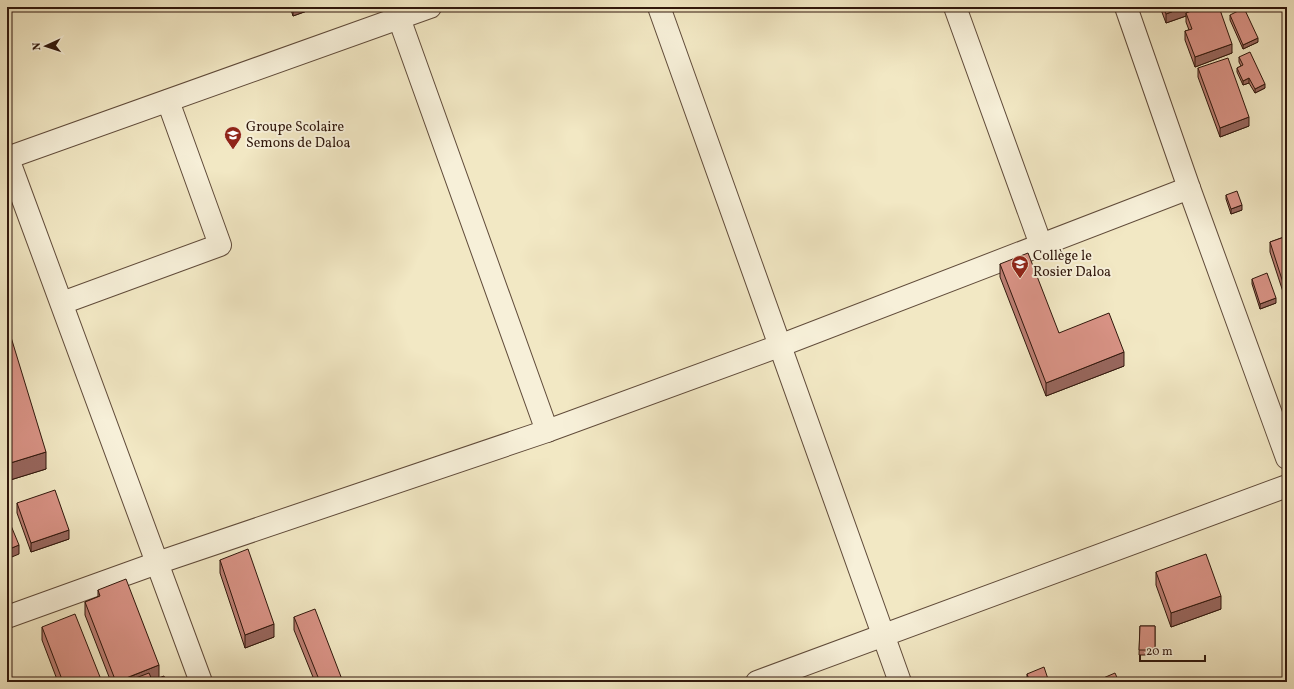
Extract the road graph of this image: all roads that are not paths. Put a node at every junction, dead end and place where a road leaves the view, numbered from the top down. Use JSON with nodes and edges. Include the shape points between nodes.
{"nodes":[{"id":1,"x":430,"y":7,"type":"edge"},
{"id":2,"x":659,"y":7,"type":"edge"},
{"id":3,"x":955,"y":7,"type":"edge"},
{"id":4,"x":1126,"y":7,"type":"edge"},
{"id":5,"x":399,"y":18,"type":"junction"},
{"id":6,"x":168,"y":101,"type":"junction"},
{"id":7,"x":7,"y":157,"type":"edge"},
{"id":8,"x":1189,"y":188,"type":"junction"},
{"id":9,"x":1041,"y":245,"type":"junction"},
{"id":10,"x":62,"y":303,"type":"junction"},
{"id":11,"x":779,"y":346,"type":"junction"},
{"id":12,"x":547,"y":431,"type":"junction"},
{"id":13,"x":1287,"y":458,"type":"edge"},
{"id":14,"x":1287,"y":486,"type":"edge"},
{"id":15,"x":157,"y":563,"type":"junction"},
{"id":16,"x":7,"y":617,"type":"edge"},
{"id":17,"x":883,"y":635,"type":"junction"},
{"id":18,"x":201,"y":682,"type":"edge"},
{"id":19,"x":757,"y":682,"type":"edge"},
{"id":20,"x":900,"y":682,"type":"edge"}],
"edges":[{"from":1,"to":5,"type":"street"},
{"from":2,"to":11,"type":"street"},
{"from":3,"to":9,"type":"street"},
{"from":4,"to":8,"type":"street"},
{"from":5,"to":6,"type":"street"},
{"from":5,"to":12,"type":"street"},
{"from":6,"to":7,"type":"street"},
{"from":6,"to":10,"type":"street","via":[[220,245]]},
{"from":7,"to":10,"type":"street"},
{"from":8,"to":9,"type":"street"},
{"from":8,"to":13,"type":"street"},
{"from":9,"to":11,"type":"street"},
{"from":10,"to":15,"type":"street"},
{"from":11,"to":12,"type":"street"},
{"from":11,"to":17,"type":"street"},
{"from":12,"to":15,"type":"street"},
{"from":14,"to":17,"type":"street"},
{"from":15,"to":16,"type":"street"},
{"from":15,"to":18,"type":"street"},
{"from":17,"to":19,"type":"street"},
{"from":17,"to":20,"type":"street"}]}
